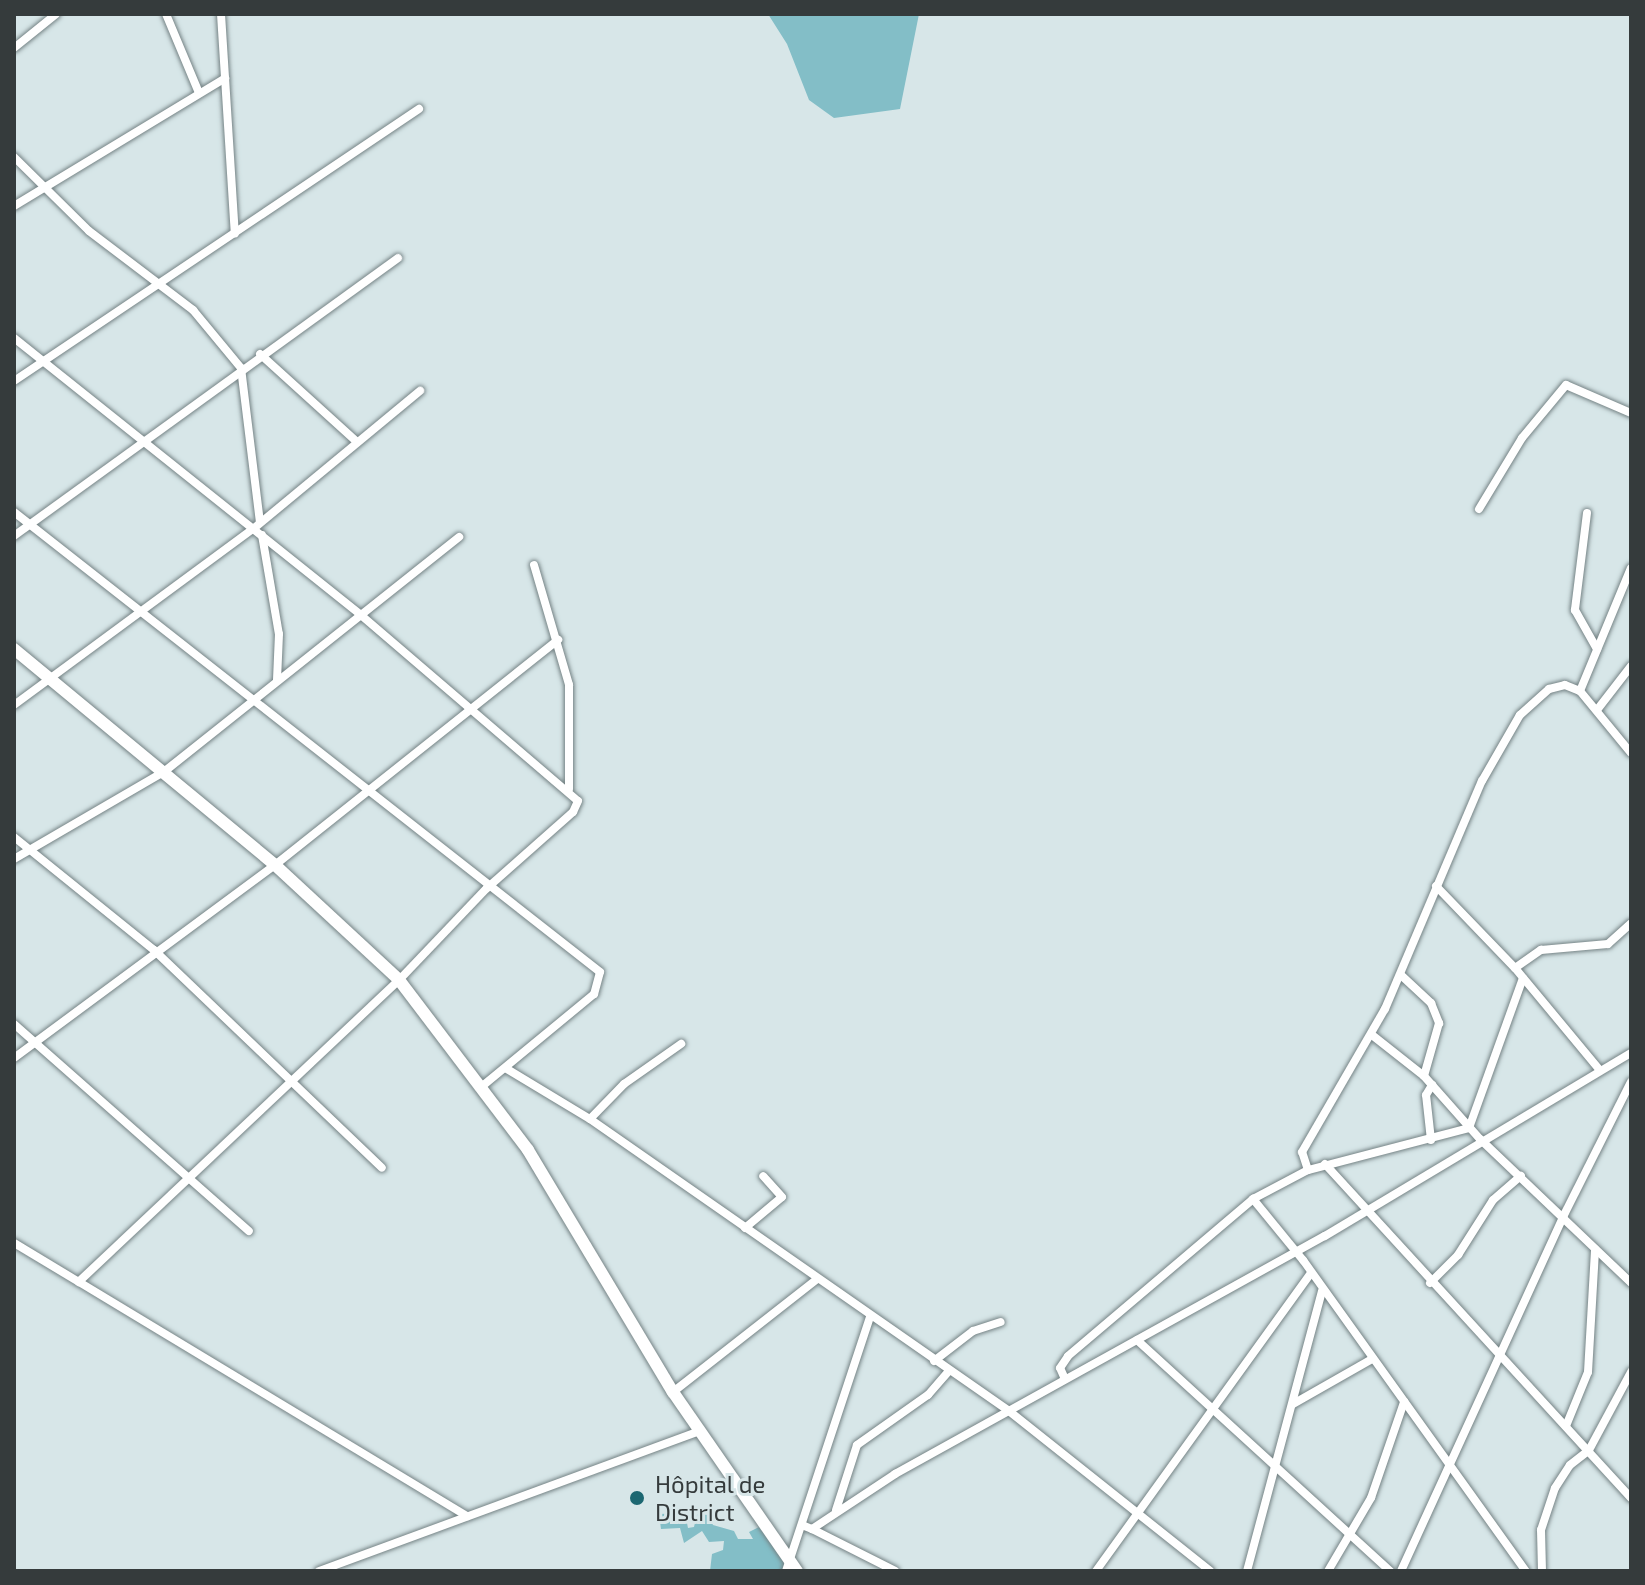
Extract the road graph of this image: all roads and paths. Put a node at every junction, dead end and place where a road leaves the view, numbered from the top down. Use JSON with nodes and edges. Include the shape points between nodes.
{"nodes":[{"id":1,"x":56,"y":14,"type":"edge"},
{"id":2,"x":166,"y":14,"type":"edge"},
{"id":3,"x":221,"y":14,"type":"edge"},
{"id":4,"x":14,"y":48,"type":"edge"},
{"id":5,"x":225,"y":78,"type":"junction"},
{"id":6,"x":199,"y":93,"type":"junction"},
{"id":7,"x":419,"y":109,"type":"dead end"},
{"id":8,"x":14,"y":157,"type":"edge"},
{"id":9,"x":43,"y":184,"type":"junction"},
{"id":10,"x":14,"y":206,"type":"edge"},
{"id":11,"x":235,"y":234,"type":"junction"},
{"id":12,"x":398,"y":258,"type":"dead end"},
{"id":13,"x":163,"y":284,"type":"junction"},
{"id":14,"x":14,"y":338,"type":"edge"},
{"id":15,"x":260,"y":354,"type":"junction"},
{"id":16,"x":43,"y":362,"type":"junction"},
{"id":17,"x":241,"y":368,"type":"junction"},
{"id":18,"x":14,"y":381,"type":"edge"},
{"id":19,"x":420,"y":391,"type":"dead end"},
{"id":20,"x":1631,"y":413,"type":"edge"},
{"id":21,"x":146,"y":440,"type":"junction"},
{"id":22,"x":357,"y":442,"type":"junction"},
{"id":23,"x":1479,"y":509,"type":"dead end"},
{"id":24,"x":14,"y":512,"type":"edge"},
{"id":25,"x":1587,"y":513,"type":"dead end"},
{"id":26,"x":29,"y":524,"type":"junction"},
{"id":27,"x":256,"y":526,"type":"junction"},
{"id":28,"x":262,"y":535,"type":"junction"},
{"id":29,"x":14,"y":536,"type":"edge"},
{"id":30,"x":459,"y":537,"type":"dead end"},
{"id":31,"x":534,"y":565,"type":"dead end"},
{"id":32,"x":1631,"y":568,"type":"edge"},
{"id":33,"x":140,"y":614,"type":"junction"},
{"id":34,"x":362,"y":616,"type":"junction"},
{"id":35,"x":558,"y":640,"type":"junction"},
{"id":36,"x":14,"y":649,"type":"edge"},
{"id":37,"x":1597,"y":649,"type":"junction"},
{"id":38,"x":1631,"y":666,"type":"edge"},
{"id":39,"x":54,"y":677,"type":"junction"},
{"id":40,"x":277,"y":680,"type":"junction"},
{"id":41,"x":1580,"y":691,"type":"junction"},
{"id":42,"x":250,"y":701,"type":"junction"},
{"id":43,"x":14,"y":705,"type":"edge"},
{"id":44,"x":473,"y":710,"type":"junction"},
{"id":45,"x":1597,"y":710,"type":"junction"},
{"id":46,"x":1631,"y":753,"type":"edge"},
{"id":47,"x":165,"y":771,"type":"junction"},
{"id":48,"x":569,"y":789,"type":"junction"},
{"id":49,"x":365,"y":792,"type":"junction"},
{"id":50,"x":14,"y":837,"type":"edge"},
{"id":51,"x":31,"y":851,"type":"junction"},
{"id":52,"x":14,"y":859,"type":"edge"},
{"id":53,"x":275,"y":865,"type":"junction"},
{"id":54,"x":1436,"y":886,"type":"junction"},
{"id":55,"x":487,"y":888,"type":"junction"},
{"id":56,"x":1631,"y":923,"type":"edge"},
{"id":57,"x":154,"y":950,"type":"junction"},
{"id":58,"x":1515,"y":968,"type":"junction"},
{"id":59,"x":1402,"y":976,"type":"junction"},
{"id":60,"x":1523,"y":978,"type":"junction"},
{"id":61,"x":399,"y":980,"type":"junction"},
{"id":62,"x":14,"y":1024,"type":"edge"},
{"id":63,"x":1372,"y":1035,"type":"junction"},
{"id":64,"x":35,"y":1043,"type":"junction"},
{"id":65,"x":681,"y":1044,"type":"dead end"},
{"id":66,"x":1631,"y":1053,"type":"edge"},
{"id":67,"x":14,"y":1058,"type":"edge"},
{"id":68,"x":1598,"y":1068,"type":"junction"},
{"id":69,"x":507,"y":1069,"type":"junction"},
{"id":70,"x":1424,"y":1076,"type":"junction"},
{"id":71,"x":290,"y":1080,"type":"junction"},
{"id":72,"x":1631,"y":1082,"type":"edge"},
{"id":73,"x":1432,"y":1085,"type":"junction"},
{"id":74,"x":481,"y":1087,"type":"junction"},
{"id":75,"x":1629,"y":1100,"type":"edge"},
{"id":76,"x":590,"y":1119,"type":"junction"},
{"id":77,"x":1469,"y":1128,"type":"junction"},
{"id":78,"x":1480,"y":1139,"type":"junction"},
{"id":79,"x":1431,"y":1140,"type":"junction"},
{"id":80,"x":1325,"y":1164,"type":"junction"},
{"id":81,"x":382,"y":1168,"type":"dead end"},
{"id":82,"x":1308,"y":1170,"type":"junction"},
{"id":83,"x":763,"y":1176,"type":"dead end"},
{"id":84,"x":1521,"y":1176,"type":"junction"},
{"id":85,"x":188,"y":1178,"type":"junction"},
{"id":86,"x":1253,"y":1199,"type":"junction"},
{"id":87,"x":1363,"y":1211,"type":"junction"},
{"id":88,"x":1564,"y":1215,"type":"junction"},
{"id":89,"x":745,"y":1228,"type":"junction"},
{"id":90,"x":249,"y":1231,"type":"dead end"},
{"id":91,"x":14,"y":1243,"type":"edge"},
{"id":92,"x":1595,"y":1249,"type":"junction"},
{"id":93,"x":1296,"y":1251,"type":"junction"},
{"id":94,"x":1311,"y":1273,"type":"junction"},
{"id":95,"x":817,"y":1279,"type":"junction"},
{"id":96,"x":79,"y":1282,"type":"junction"},
{"id":97,"x":1430,"y":1283,"type":"junction"},
{"id":98,"x":1631,"y":1283,"type":"edge"},
{"id":99,"x":1322,"y":1291,"type":"junction"},
{"id":100,"x":870,"y":1317,"type":"junction"},
{"id":101,"x":1001,"y":1322,"type":"dead end"},
{"id":102,"x":1137,"y":1340,"type":"junction"},
{"id":103,"x":1499,"y":1357,"type":"junction"},
{"id":104,"x":1372,"y":1359,"type":"junction"},
{"id":105,"x":934,"y":1361,"type":"junction"},
{"id":106,"x":948,"y":1372,"type":"junction"},
{"id":107,"x":1631,"y":1372,"type":"edge"},
{"id":108,"x":1065,"y":1379,"type":"junction"},
{"id":109,"x":673,"y":1392,"type":"junction"},
{"id":110,"x":1404,"y":1402,"type":"junction"},
{"id":111,"x":1293,"y":1404,"type":"junction"},
{"id":112,"x":1213,"y":1409,"type":"junction"},
{"id":113,"x":1009,"y":1411,"type":"junction"},
{"id":114,"x":1566,"y":1426,"type":"junction"},
{"id":115,"x":700,"y":1431,"type":"junction"},
{"id":116,"x":1589,"y":1450,"type":"junction"},
{"id":117,"x":1275,"y":1466,"type":"junction"},
{"id":118,"x":1448,"y":1466,"type":"junction"},
{"id":119,"x":1631,"y":1498,"type":"edge"},
{"id":120,"x":836,"y":1510,"type":"junction"},
{"id":121,"x":467,"y":1516,"type":"junction"},
{"id":122,"x":1137,"y":1516,"type":"junction"},
{"id":123,"x":802,"y":1525,"type":"junction"},
{"id":124,"x":812,"y":1529,"type":"junction"},
{"id":125,"x":1348,"y":1533,"type":"junction"},
{"id":126,"x":791,"y":1568,"type":"edge"},
{"id":127,"x":319,"y":1571,"type":"edge"},
{"id":128,"x":895,"y":1571,"type":"edge"},
{"id":129,"x":1096,"y":1571,"type":"edge"},
{"id":130,"x":1210,"y":1571,"type":"edge"},
{"id":131,"x":1247,"y":1571,"type":"edge"},
{"id":132,"x":1328,"y":1571,"type":"edge"},
{"id":133,"x":1390,"y":1571,"type":"edge"},
{"id":134,"x":1401,"y":1571,"type":"edge"},
{"id":135,"x":1526,"y":1571,"type":"edge"},
{"id":136,"x":1542,"y":1571,"type":"edge"}],
"edges":[{"from":1,"to":4,"type":"street"},
{"from":2,"to":6,"type":"street"},
{"from":3,"to":5,"type":"street"},
{"from":5,"to":6,"type":"street"},
{"from":5,"to":11,"type":"street"},
{"from":6,"to":9,"type":"street"},
{"from":7,"to":11,"type":"street"},
{"from":8,"to":9,"type":"street"},
{"from":9,"to":10,"type":"street"},
{"from":9,"to":13,"type":"street","via":[[89,231]]},
{"from":11,"to":13,"type":"street"},
{"from":12,"to":15,"type":"street"},
{"from":13,"to":16,"type":"street"},
{"from":13,"to":17,"type":"street"},
{"from":14,"to":16,"type":"street"},
{"from":15,"to":17,"type":"street"},
{"from":15,"to":22,"type":"street"},
{"from":16,"to":18,"type":"street"},
{"from":16,"to":21,"type":"street"},
{"from":17,"to":21,"type":"street"},
{"from":17,"to":27,"type":"street"},
{"from":19,"to":22,"type":"street"},
{"from":20,"to":23,"type":"street","via":[[1566,385],[1522,438]]},
{"from":21,"to":26,"type":"street"},
{"from":21,"to":27,"type":"street"},
{"from":22,"to":27,"type":"street"},
{"from":24,"to":26,"type":"street"},
{"from":25,"to":37,"type":"street","via":[[1575,610]]},
{"from":26,"to":29,"type":"street"},
{"from":26,"to":33,"type":"street"},
{"from":27,"to":28,"type":"street"},
{"from":27,"to":33,"type":"street"},
{"from":28,"to":34,"type":"street"},
{"from":28,"to":40,"type":"street","via":[[279,634]]},
{"from":30,"to":34,"type":"street"},
{"from":31,"to":35,"type":"street"},
{"from":32,"to":37,"type":"street"},
{"from":33,"to":39,"type":"street"},
{"from":33,"to":42,"type":"street"},
{"from":34,"to":40,"type":"street"},
{"from":34,"to":44,"type":"street"},
{"from":35,"to":44,"type":"street"},
{"from":35,"to":48,"type":"street","via":[[572,711]]},
{"from":36,"to":39,"type":"highway"},
{"from":37,"to":41,"type":"street"},
{"from":38,"to":45,"type":"street"},
{"from":39,"to":43,"type":"street"},
{"from":39,"to":47,"type":"highway"},
{"from":40,"to":42,"type":"street"},
{"from":41,"to":45,"type":"street"},
{"from":41,"to":54,"type":"street","via":[[1556,685],[1520,715],[1498,747]]},
{"from":42,"to":47,"type":"street"},
{"from":42,"to":49,"type":"street"},
{"from":44,"to":48,"type":"street"},
{"from":44,"to":49,"type":"street"},
{"from":45,"to":46,"type":"street"},
{"from":47,"to":51,"type":"street"},
{"from":47,"to":53,"type":"highway"},
{"from":48,"to":55,"type":"street","via":[[578,801],[573,812]]},
{"from":49,"to":53,"type":"street"},
{"from":49,"to":55,"type":"street"},
{"from":50,"to":51,"type":"street"},
{"from":51,"to":52,"type":"street"},
{"from":51,"to":57,"type":"street"},
{"from":53,"to":57,"type":"street"},
{"from":53,"to":61,"type":"highway"},
{"from":54,"to":58,"type":"street"},
{"from":54,"to":59,"type":"street"},
{"from":55,"to":61,"type":"street"},
{"from":55,"to":69,"type":"street","via":[[600,972],[602,979],[594,994]]},
{"from":56,"to":58,"type":"street","via":[[1614,941],[1541,950]]},
{"from":57,"to":64,"type":"street"},
{"from":57,"to":71,"type":"street"},
{"from":58,"to":60,"type":"street"},
{"from":59,"to":63,"type":"street"},
{"from":59,"to":70,"type":"street","via":[[1431,1003],[1439,1023]]},
{"from":60,"to":68,"type":"street"},
{"from":60,"to":77,"type":"street"},
{"from":61,"to":71,"type":"street"},
{"from":61,"to":74,"type":"highway"},
{"from":62,"to":64,"type":"street"},
{"from":63,"to":70,"type":"street"},
{"from":63,"to":82,"type":"street","via":[[1302,1152]]},
{"from":64,"to":67,"type":"street"},
{"from":64,"to":85,"type":"street"},
{"from":65,"to":76,"type":"street","via":[[624,1084]]},
{"from":66,"to":68,"type":"street"},
{"from":68,"to":78,"type":"street"},
{"from":69,"to":74,"type":"street"},
{"from":69,"to":76,"type":"street"},
{"from":70,"to":73,"type":"street"},
{"from":71,"to":81,"type":"street"},
{"from":71,"to":85,"type":"street"},
{"from":72,"to":75,"type":"street"},
{"from":73,"to":77,"type":"street"},
{"from":73,"to":79,"type":"street","via":[[1426,1095]]},
{"from":74,"to":109,"type":"highway","via":[[528,1150]]},
{"from":75,"to":88,"type":"street"},
{"from":76,"to":89,"type":"street"},
{"from":77,"to":78,"type":"street"},
{"from":77,"to":79,"type":"street"},
{"from":78,"to":84,"type":"street"},
{"from":78,"to":87,"type":"street"},
{"from":79,"to":80,"type":"street"},
{"from":80,"to":82,"type":"street"},
{"from":80,"to":87,"type":"street"},
{"from":82,"to":86,"type":"street"},
{"from":83,"to":89,"type":"street","via":[[782,1197]]},
{"from":84,"to":88,"type":"street"},
{"from":84,"to":97,"type":"street","via":[[1493,1200],[1458,1255]]},
{"from":85,"to":90,"type":"street"},
{"from":85,"to":96,"type":"street"},
{"from":86,"to":93,"type":"street"},
{"from":86,"to":108,"type":"street","via":[[1068,1356],[1060,1368]]},
{"from":87,"to":93,"type":"street"},
{"from":87,"to":97,"type":"street"},
{"from":88,"to":92,"type":"street"},
{"from":88,"to":103,"type":"street"},
{"from":89,"to":95,"type":"street"},
{"from":91,"to":96,"type":"street"},
{"from":92,"to":98,"type":"street"},
{"from":92,"to":114,"type":"street","via":[[1588,1372]]},
{"from":93,"to":94,"type":"street"},
{"from":93,"to":102,"type":"street"},
{"from":94,"to":99,"type":"street"},
{"from":94,"to":112,"type":"street"},
{"from":95,"to":100,"type":"street"},
{"from":95,"to":109,"type":"street"},
{"from":96,"to":121,"type":"street"},
{"from":97,"to":103,"type":"street"},
{"from":99,"to":104,"type":"street"},
{"from":99,"to":111,"type":"street"},
{"from":100,"to":105,"type":"street"},
{"from":100,"to":123,"type":"street"},
{"from":101,"to":105,"type":"street","via":[[973,1331]]},
{"from":102,"to":108,"type":"street"},
{"from":102,"to":112,"type":"street"},
{"from":103,"to":114,"type":"street"},
{"from":103,"to":118,"type":"street"},
{"from":104,"to":110,"type":"street"},
{"from":104,"to":111,"type":"street"},
{"from":105,"to":106,"type":"street"},
{"from":106,"to":113,"type":"street"},
{"from":106,"to":120,"type":"street","via":[[919,1402],[857,1445]]},
{"from":107,"to":116,"type":"street"},
{"from":108,"to":113,"type":"street"},
{"from":109,"to":115,"type":"highway"},
{"from":110,"to":118,"type":"street"},
{"from":110,"to":125,"type":"street","via":[[1371,1498]]},
{"from":111,"to":117,"type":"street"},
{"from":112,"to":117,"type":"street"},
{"from":112,"to":122,"type":"street"},
{"from":113,"to":120,"type":"street"},
{"from":113,"to":122,"type":"street"},
{"from":114,"to":116,"type":"street"},
{"from":115,"to":121,"type":"street"},
{"from":115,"to":126,"type":"highway"},
{"from":116,"to":119,"type":"street"},
{"from":116,"to":136,"type":"street","via":[[1570,1465],[1555,1488],[1541,1530]]},
{"from":117,"to":125,"type":"street"},
{"from":117,"to":131,"type":"street"},
{"from":118,"to":134,"type":"street"},
{"from":118,"to":135,"type":"street"},
{"from":120,"to":124,"type":"street"},
{"from":121,"to":127,"type":"street"},
{"from":122,"to":129,"type":"street"},
{"from":122,"to":130,"type":"street"},
{"from":123,"to":124,"type":"street"},
{"from":123,"to":126,"type":"street"},
{"from":124,"to":128,"type":"street"},
{"from":125,"to":132,"type":"street"},
{"from":125,"to":133,"type":"street"}]}
